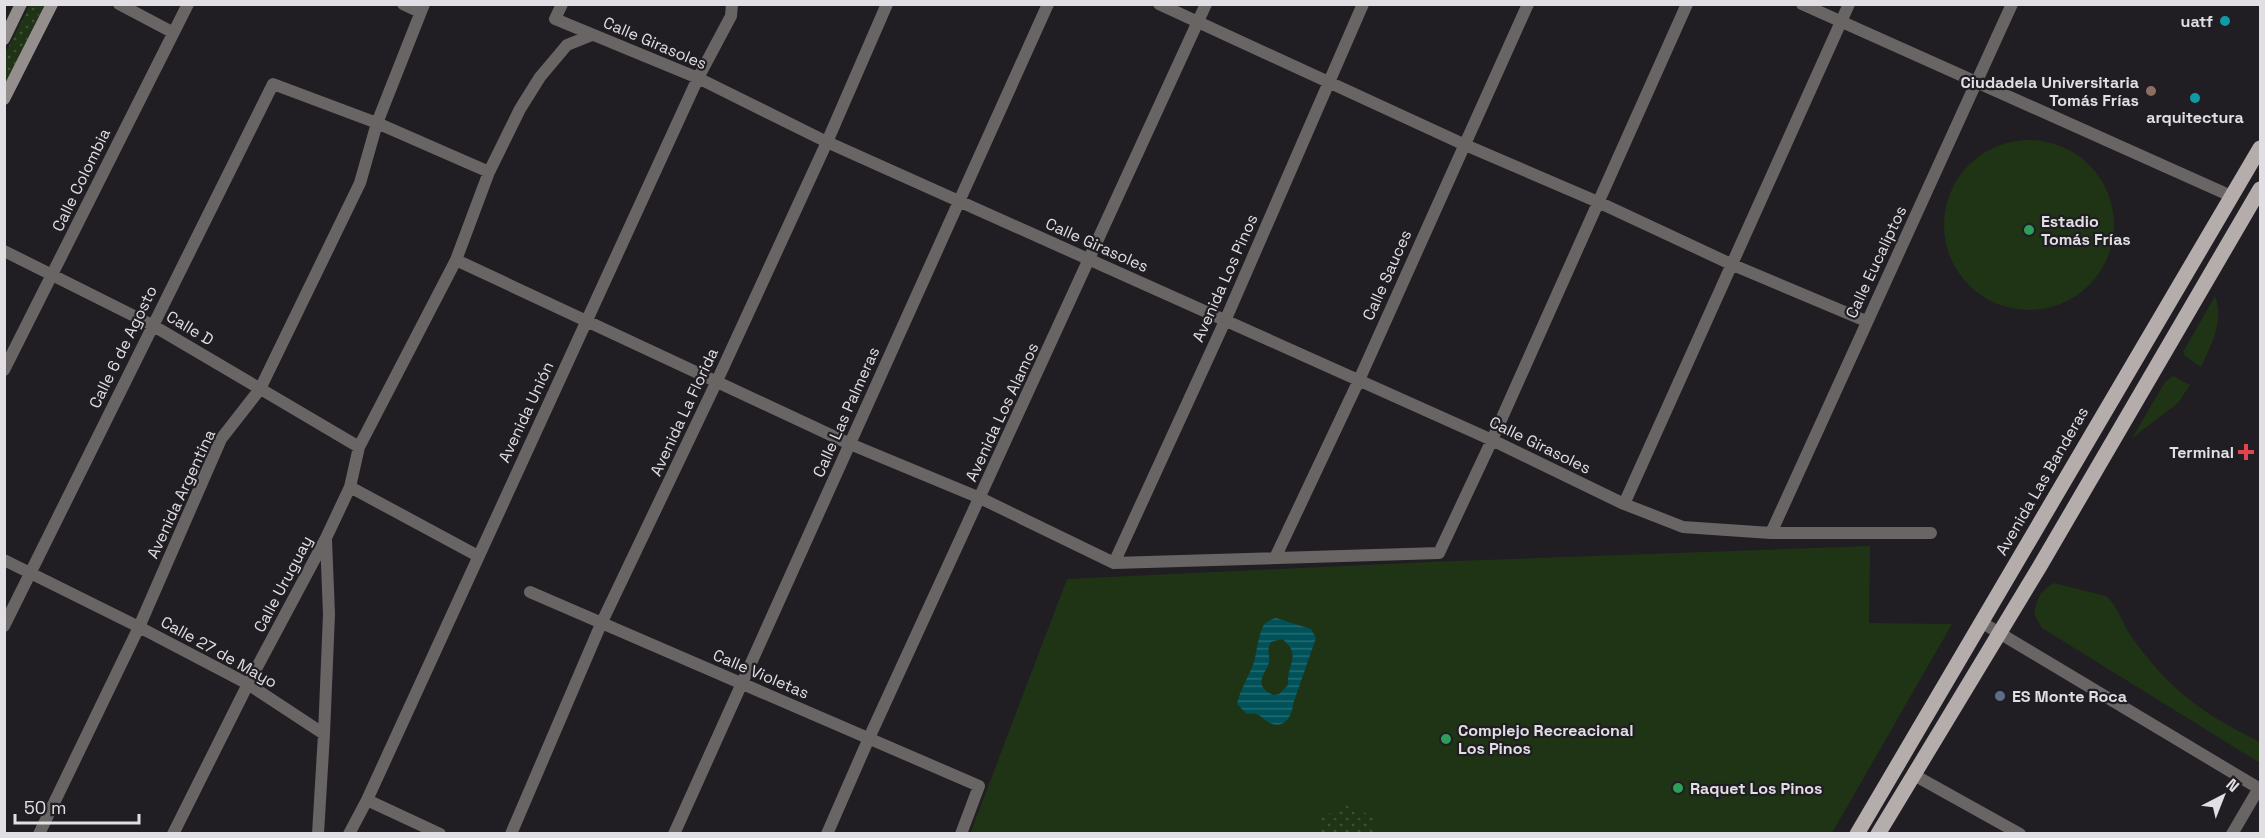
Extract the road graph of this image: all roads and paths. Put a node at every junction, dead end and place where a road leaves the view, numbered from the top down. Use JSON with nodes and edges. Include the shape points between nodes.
{"nodes":[{"id":1,"x":21,"y":4,"type":"edge"},
{"id":2,"x":52,"y":4,"type":"edge"},
{"id":3,"x":118,"y":4,"type":"edge"},
{"id":4,"x":188,"y":4,"type":"edge"},
{"id":5,"x":403,"y":4,"type":"edge"},
{"id":6,"x":562,"y":4,"type":"edge"},
{"id":7,"x":732,"y":4,"type":"edge"},
{"id":8,"x":887,"y":4,"type":"edge"},
{"id":9,"x":1048,"y":4,"type":"edge"},
{"id":10,"x":1159,"y":4,"type":"edge"},
{"id":11,"x":1206,"y":4,"type":"edge"},
{"id":12,"x":1363,"y":4,"type":"edge"},
{"id":13,"x":1527,"y":4,"type":"edge"},
{"id":14,"x":1687,"y":4,"type":"edge"},
{"id":15,"x":1802,"y":4,"type":"edge"},
{"id":16,"x":1849,"y":4,"type":"edge"},
{"id":17,"x":2012,"y":4,"type":"edge"},
{"id":18,"x":422,"y":8,"type":"edge"},
{"id":19,"x":1198,"y":22,"type":"junction"},
{"id":20,"x":1841,"y":22,"type":"junction"},
{"id":21,"x":172,"y":32,"type":"junction"},
{"id":22,"x":592,"y":35,"type":"junction"},
{"id":23,"x":4,"y":39,"type":"edge"},
{"id":24,"x":698,"y":78,"type":"junction"},
{"id":25,"x":1329,"y":82,"type":"junction"},
{"id":26,"x":1977,"y":82,"type":"junction"},
{"id":27,"x":4,"y":99,"type":"edge"},
{"id":28,"x":377,"y":123,"type":"junction"},
{"id":29,"x":827,"y":142,"type":"junction"},
{"id":30,"x":1463,"y":144,"type":"junction"},
{"id":31,"x":2260,"y":148,"type":"edge"},
{"id":32,"x":489,"y":172,"type":"junction"},
{"id":33,"x":2260,"y":189,"type":"edge"},
{"id":34,"x":2230,"y":196,"type":"junction"},
{"id":35,"x":959,"y":201,"type":"junction"},
{"id":36,"x":1598,"y":202,"type":"junction"},
{"id":37,"x":4,"y":251,"type":"edge"},
{"id":38,"x":456,"y":260,"type":"junction"},
{"id":39,"x":1090,"y":260,"type":"junction"},
{"id":40,"x":1733,"y":265,"type":"junction"},
{"id":41,"x":51,"y":275,"type":"junction"},
{"id":42,"x":586,"y":320,"type":"junction"},
{"id":43,"x":1224,"y":321,"type":"junction"},
{"id":44,"x":1866,"y":321,"type":"junction"},
{"id":45,"x":152,"y":325,"type":"junction"},
{"id":46,"x":4,"y":370,"type":"edge"},
{"id":47,"x":1359,"y":380,"type":"junction"},
{"id":48,"x":716,"y":383,"type":"junction"},
{"id":49,"x":260,"y":389,"type":"junction"},
{"id":50,"x":1492,"y":440,"type":"junction"},
{"id":51,"x":850,"y":444,"type":"junction"},
{"id":52,"x":359,"y":447,"type":"junction"},
{"id":53,"x":350,"y":488,"type":"junction"},
{"id":54,"x":980,"y":498,"type":"junction"},
{"id":55,"x":1624,"y":504,"type":"junction"},
{"id":56,"x":1771,"y":533,"type":"junction"},
{"id":57,"x":1931,"y":533,"type":"dead end"},
{"id":58,"x":326,"y":538,"type":"junction"},
{"id":59,"x":478,"y":556,"type":"junction"},
{"id":60,"x":1275,"y":558,"type":"junction"},
{"id":61,"x":4,"y":560,"type":"edge"},
{"id":62,"x":1114,"y":563,"type":"junction"},
{"id":63,"x":30,"y":573,"type":"junction"},
{"id":64,"x":530,"y":592,"type":"dead end"},
{"id":65,"x":1981,"y":622,"type":"junction"},
{"id":66,"x":601,"y":624,"type":"junction"},
{"id":67,"x":4,"y":626,"type":"edge"},
{"id":68,"x":139,"y":627,"type":"junction"},
{"id":69,"x":1999,"y":632,"type":"junction"},
{"id":70,"x":741,"y":683,"type":"junction"},
{"id":71,"x":248,"y":684,"type":"junction"},
{"id":72,"x":324,"y":734,"type":"junction"},
{"id":73,"x":869,"y":738,"type":"junction"},
{"id":74,"x":1914,"y":776,"type":"junction"},
{"id":75,"x":2260,"y":788,"type":"edge"},
{"id":76,"x":367,"y":800,"type":"junction"},
{"id":77,"x":39,"y":834,"type":"edge"},
{"id":78,"x":174,"y":834,"type":"edge"},
{"id":79,"x":318,"y":834,"type":"edge"},
{"id":80,"x":349,"y":834,"type":"edge"},
{"id":81,"x":440,"y":834,"type":"edge"},
{"id":82,"x":510,"y":834,"type":"edge"},
{"id":83,"x":674,"y":834,"type":"edge"},
{"id":84,"x":827,"y":834,"type":"edge"},
{"id":85,"x":961,"y":834,"type":"edge"},
{"id":86,"x":1857,"y":834,"type":"edge"},
{"id":87,"x":1878,"y":834,"type":"edge"},
{"id":88,"x":2020,"y":834,"type":"edge"},
{"id":89,"x":2232,"y":834,"type":"edge"}],
"edges":[{"from":1,"to":23,"type":"main road"},
{"from":2,"to":27,"type":"main road"},
{"from":3,"to":21,"type":"street"},
{"from":4,"to":21,"type":"street","name":"Calle Colombia"},
{"from":5,"to":18,"type":"street"},
{"from":6,"to":22,"type":"street","name":"Calle Girasoles","via":[[555,20]]},
{"from":7,"to":24,"type":"street","name":"Avenida Unión","via":[[731,16]]},
{"from":8,"to":29,"type":"street","name":"Avenida La Florida"},
{"from":9,"to":35,"type":"street","name":"Calle Las Palmeras"},
{"from":10,"to":19,"type":"street"},
{"from":11,"to":19,"type":"street","name":"Avenida Los Alamos"},
{"from":12,"to":25,"type":"street","name":"Avenida Los Pinos"},
{"from":13,"to":30,"type":"street","name":"Calle Sauces"},
{"from":14,"to":36,"type":"street"},
{"from":15,"to":20,"type":"street"},
{"from":16,"to":20,"type":"street"},
{"from":17,"to":26,"type":"street","name":"Calle Eucaliptos"},
{"from":18,"to":28,"type":"street","name":"Avenida Argentina"},
{"from":19,"to":25,"type":"street"},
{"from":19,"to":39,"type":"street","name":"Avenida Los Alamos"},
{"from":20,"to":26,"type":"street"},
{"from":20,"to":40,"type":"street"},
{"from":21,"to":41,"type":"street","name":"Calle Colombia"},
{"from":22,"to":24,"type":"street","name":"Calle Girasoles"},
{"from":22,"to":32,"type":"street","name":"Calle Uruguay","via":[[567,45],[540,77]]},
{"from":24,"to":29,"type":"street","name":"Calle Girasoles"},
{"from":24,"to":42,"type":"street","name":"Avenida Unión"},
{"from":25,"to":30,"type":"street"},
{"from":25,"to":43,"type":"street","name":"Avenida Los Pinos"},
{"from":26,"to":34,"type":"street"},
{"from":26,"to":44,"type":"street","name":"Calle Eucaliptos"},
{"from":28,"to":32,"type":"street"},
{"from":28,"to":45,"type":"street","name":"Calle 6 de Agosto","via":[[273,84]]},
{"from":28,"to":49,"type":"street","name":"Avenida Argentina","via":[[360,183]]},
{"from":29,"to":35,"type":"street","name":"Calle Girasoles"},
{"from":29,"to":48,"type":"street","name":"Avenida La Florida"},
{"from":30,"to":36,"type":"street"},
{"from":30,"to":47,"type":"street","name":"Calle Sauces"},
{"from":31,"to":34,"type":"main road","name":"Avenida Las Banderas"},
{"from":32,"to":38,"type":"street","name":"Calle Uruguay"},
{"from":33,"to":69,"type":"main road"},
{"from":34,"to":65,"type":"main road","name":"Avenida Las Banderas"},
{"from":35,"to":39,"type":"street","name":"Calle Girasoles"},
{"from":35,"to":51,"type":"street","name":"Calle Las Palmeras"},
{"from":36,"to":40,"type":"street"},
{"from":36,"to":50,"type":"street"},
{"from":37,"to":41,"type":"street","name":"Calle D"},
{"from":38,"to":42,"type":"street"},
{"from":38,"to":52,"type":"street","name":"Calle Uruguay"},
{"from":39,"to":43,"type":"street","name":"Calle Girasoles"},
{"from":39,"to":54,"type":"street","name":"Avenida Los Alamos"},
{"from":40,"to":44,"type":"street"},
{"from":40,"to":55,"type":"street"},
{"from":41,"to":45,"type":"street","name":"Calle D"},
{"from":41,"to":46,"type":"street","name":"Calle Colombia"},
{"from":42,"to":48,"type":"street"},
{"from":42,"to":59,"type":"street","name":"Avenida Unión"},
{"from":43,"to":47,"type":"street","name":"Calle Girasoles"},
{"from":43,"to":62,"type":"street","name":"Avenida Los Pinos"},
{"from":44,"to":56,"type":"street","name":"Calle Eucaliptos"},
{"from":45,"to":49,"type":"street","name":"Calle D"},
{"from":45,"to":63,"type":"street","name":"Calle 6 de Agosto"},
{"from":47,"to":50,"type":"street","name":"Calle Girasoles"},
{"from":47,"to":60,"type":"street","name":"Calle Sauces"},
{"from":48,"to":51,"type":"street"},
{"from":48,"to":66,"type":"street","name":"Avenida La Florida"},
{"from":49,"to":52,"type":"street"},
{"from":49,"to":68,"type":"street","name":"Avenida Argentina","via":[[221,440]]},
{"from":50,"to":55,"type":"street","name":"Calle Girasoles"},
{"from":50,"to":60,"type":"street","via":[[1439,553]]},
{"from":51,"to":54,"type":"street"},
{"from":51,"to":70,"type":"street","name":"Calle Las Palmeras"},
{"from":52,"to":53,"type":"street","name":"Calle Uruguay"},
{"from":53,"to":58,"type":"street","name":"Calle Uruguay"},
{"from":53,"to":59,"type":"street"},
{"from":54,"to":62,"type":"street"},
{"from":54,"to":73,"type":"street","name":"Avenida Los Alamos"},
{"from":55,"to":56,"type":"street","name":"Calle Girasoles","via":[[1683,526]]},
{"from":56,"to":57,"type":"street","name":"Calle Girasoles"},
{"from":58,"to":71,"type":"street","name":"Calle Uruguay"},
{"from":58,"to":72,"type":"street","via":[[329,614]]},
{"from":59,"to":76,"type":"street","name":"Avenida Unión"},
{"from":60,"to":62,"type":"street"},
{"from":61,"to":63,"type":"street","name":"Calle 27 de Mayo"},
{"from":63,"to":67,"type":"street","name":"Calle 6 de Agosto"},
{"from":63,"to":68,"type":"street","name":"Calle 27 de Mayo"},
{"from":64,"to":66,"type":"street","name":"Calle Violetas"},
{"from":65,"to":69,"type":"street"},
{"from":65,"to":86,"type":"main road","name":"Avenida Las Banderas"},
{"from":66,"to":70,"type":"street","name":"Calle Violetas"},
{"from":66,"to":82,"type":"street","name":"Avenida La Florida"},
{"from":68,"to":71,"type":"street","name":"Calle 27 de Mayo"},
{"from":68,"to":77,"type":"street","name":"Avenida Argentina"},
{"from":69,"to":74,"type":"main road"},
{"from":69,"to":75,"type":"street"},
{"from":70,"to":73,"type":"street","name":"Calle Violetas"},
{"from":70,"to":83,"type":"street","name":"Calle Las Palmeras"},
{"from":71,"to":72,"type":"street","name":"Calle 27 de Mayo"},
{"from":71,"to":78,"type":"street","name":"Calle Uruguay"},
{"from":72,"to":79,"type":"street"},
{"from":73,"to":84,"type":"street","name":"Avenida Los Alamos"},
{"from":73,"to":85,"type":"street","name":"Calle Violetas","via":[[979,786]]},
{"from":74,"to":87,"type":"main road"},
{"from":74,"to":88,"type":"street"},
{"from":75,"to":89,"type":"street"},
{"from":76,"to":80,"type":"street","name":"Avenida Unión"},
{"from":76,"to":81,"type":"street"}]}
